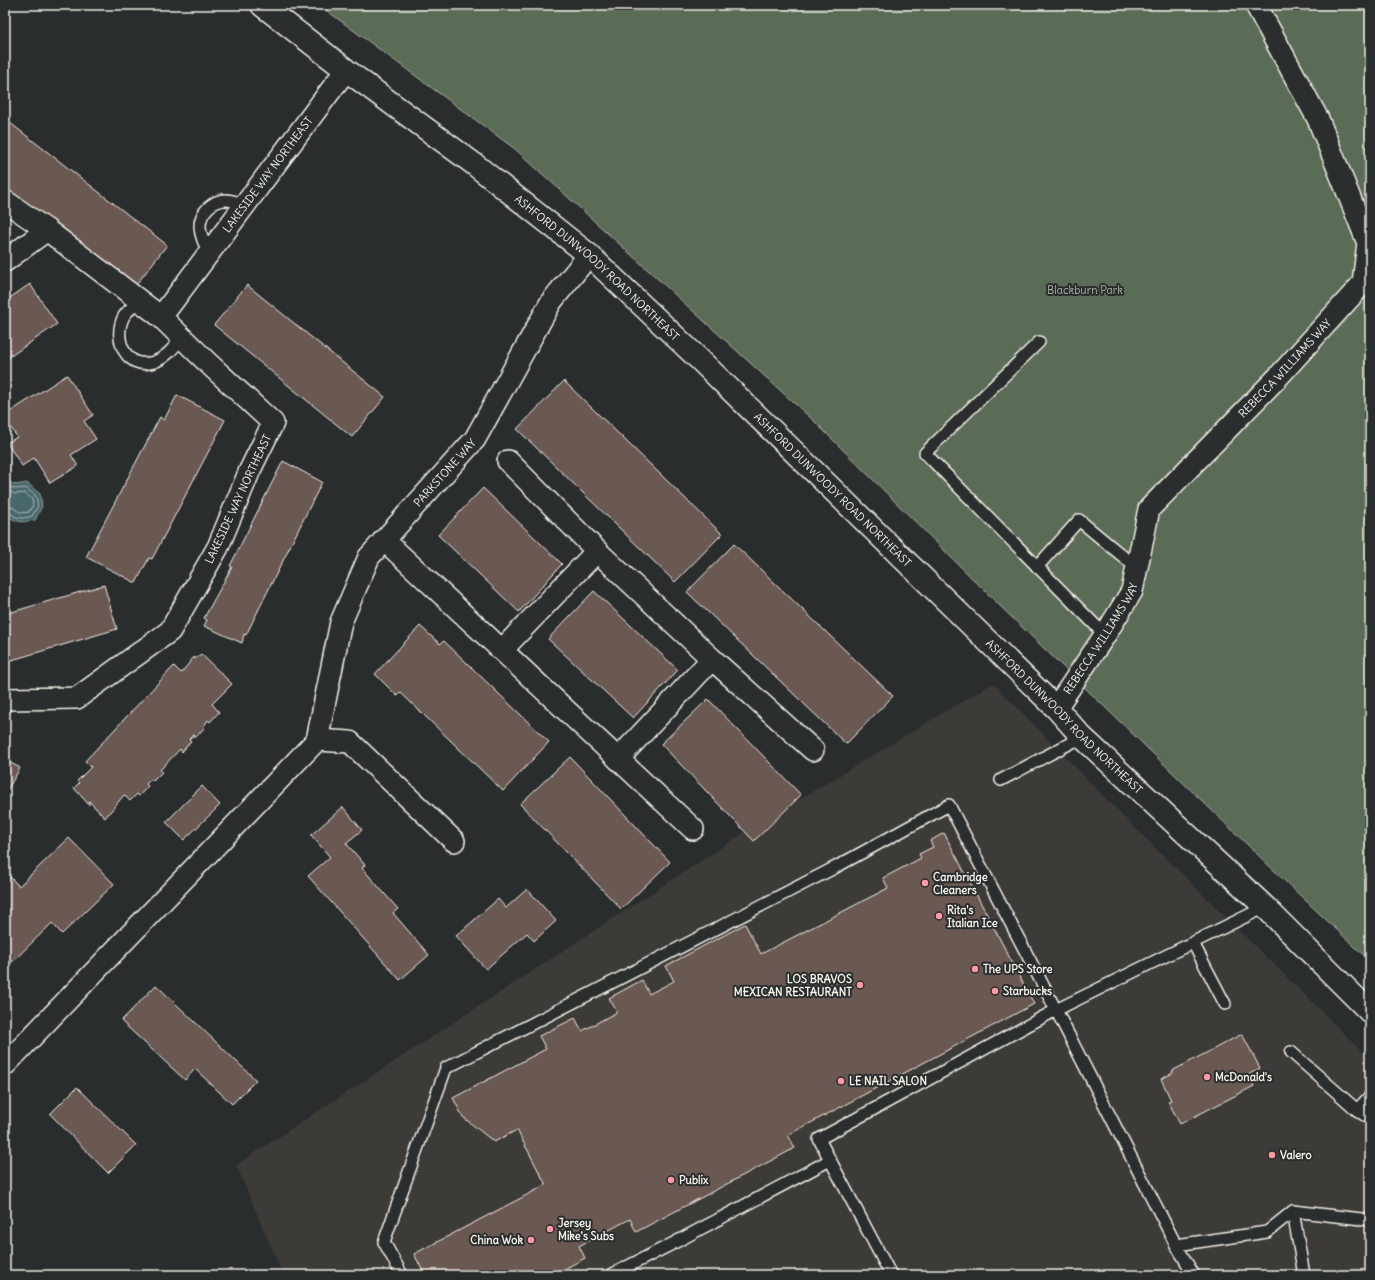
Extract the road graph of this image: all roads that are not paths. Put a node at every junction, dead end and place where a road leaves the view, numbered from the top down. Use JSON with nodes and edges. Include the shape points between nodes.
{"nodes":[{"id":1,"x":262,"y":5,"type":"edge"},
{"id":2,"x":1256,"y":5,"type":"edge"},
{"id":3,"x":346,"y":70,"type":"junction"},
{"id":4,"x":5,"y":201,"type":"edge"},
{"id":5,"x":245,"y":205,"type":"junction"},
{"id":6,"x":47,"y":230,"type":"junction"},
{"id":7,"x":209,"y":253,"type":"junction"},
{"id":8,"x":589,"y":255,"type":"junction"},
{"id":9,"x":5,"y":262,"type":"edge"},
{"id":10,"x":139,"y":301,"type":"junction"},
{"id":11,"x":161,"y":317,"type":"junction"},
{"id":12,"x":182,"y":338,"type":"junction"},
{"id":13,"x":1039,"y":342,"type":"dead end"},
{"id":14,"x":508,"y":461,"type":"dead end"},
{"id":15,"x":384,"y":540,"type":"junction"},
{"id":16,"x":597,"y":551,"type":"junction"},
{"id":17,"x":1037,"y":567,"type":"junction"},
{"id":18,"x":1137,"y":568,"type":"junction"},
{"id":19,"x":1105,"y":635,"type":"junction"},
{"id":20,"x":502,"y":650,"type":"junction"},
{"id":21,"x":712,"y":659,"type":"junction"},
{"id":22,"x":5,"y":699,"type":"edge"},
{"id":23,"x":1056,"y":708,"type":"junction"},
{"id":24,"x":1082,"y":737,"type":"junction"},
{"id":25,"x":317,"y":740,"type":"junction"},
{"id":26,"x":812,"y":750,"type":"dead end"},
{"id":27,"x":618,"y":759,"type":"junction"},
{"id":28,"x":1001,"y":780,"type":"dead end"},
{"id":29,"x":693,"y":829,"type":"dead end"},
{"id":30,"x":454,"y":841,"type":"dead end"},
{"id":31,"x":1265,"y":907,"type":"junction"},
{"id":32,"x":1194,"y":943,"type":"junction"},
{"id":33,"x":1225,"y":1004,"type":"dead end"},
{"id":34,"x":1056,"y":1010,"type":"junction"},
{"id":35,"x":1370,"y":1012,"type":"edge"},
{"id":36,"x":1291,"y":1052,"type":"dead end"},
{"id":37,"x":5,"y":1065,"type":"edge"},
{"id":38,"x":1370,"y":1096,"type":"edge"},
{"id":39,"x":1357,"y":1110,"type":"junction"},
{"id":40,"x":1370,"y":1119,"type":"edge"},
{"id":41,"x":830,"y":1160,"type":"junction"},
{"id":42,"x":1293,"y":1211,"type":"junction"},
{"id":43,"x":1370,"y":1220,"type":"edge"},
{"id":44,"x":1176,"y":1246,"type":"junction"},
{"id":45,"x":402,"y":1275,"type":"edge"},
{"id":46,"x":611,"y":1275,"type":"edge"},
{"id":47,"x":891,"y":1275,"type":"edge"},
{"id":48,"x":1194,"y":1275,"type":"edge"},
{"id":49,"x":1304,"y":1275,"type":"edge"}],
"edges":[{"from":1,"to":3,"type":"main road","name":"ASHFORD DUNWOODY ROAD NORTHEAST"},
{"from":2,"to":18,"type":"street","name":"REBECCA WILLIAMS WAY","via":[[1318,119],[1368,243],[1363,283],[1278,377],[1149,509]]},
{"from":3,"to":5,"type":"street","name":"LAKESIDE WAY NORTHEAST"},
{"from":3,"to":8,"type":"main road","name":"ASHFORD DUNWOODY ROAD NORTHEAST","via":[[474,164]]},
{"from":4,"to":6,"type":"street","name":"LAKESIDE WAY NORTHEAST"},
{"from":5,"to":7,"type":"street","name":"LAKESIDE WAY NORTHEAST"},
{"from":5,"to":7,"type":"lane","via":[[228,200],[218,201],[202,216],[202,240]]},
{"from":6,"to":9,"type":"street"},
{"from":6,"to":10,"type":"street","name":"LAKESIDE WAY NORTHEAST"},
{"from":7,"to":11,"type":"street","name":"LAKESIDE WAY NORTHEAST"},
{"from":8,"to":15,"type":"street","name":"PARKSTONE WAY","via":[[551,302],[475,439]]},
{"from":8,"to":23,"type":"main road","name":"ASHFORD DUNWOODY ROAD NORTHEAST","via":[[707,366]]},
{"from":10,"to":11,"type":"street","name":"LAKESIDE WAY NORTHEAST"},
{"from":10,"to":12,"type":"lane","via":[[124,316],[119,333],[122,346],[130,359],[139,363],[154,362],[165,356]]},
{"from":11,"to":12,"type":"street","name":"LAKESIDE WAY NORTHEAST"},
{"from":12,"to":22,"type":"street","name":"LAKESIDE WAY NORTHEAST","via":[[273,423],[218,546],[170,631],[77,698]]},
{"from":13,"to":17,"type":"lane","via":[[925,454]]},
{"from":14,"to":16,"type":"street"},
{"from":15,"to":20,"type":"street"},
{"from":15,"to":25,"type":"street","name":"PARKSTONE WAY","via":[[369,557],[341,622]]},
{"from":16,"to":20,"type":"street"},
{"from":16,"to":21,"type":"street"},
{"from":17,"to":18,"type":"lane","via":[[1079,520]]},
{"from":17,"to":19,"type":"lane"},
{"from":18,"to":19,"type":"street","name":"REBECCA WILLIAMS WAY","via":[[1132,592]]},
{"from":19,"to":23,"type":"street","name":"REBECCA WILLIAMS WAY"},
{"from":20,"to":27,"type":"street"},
{"from":21,"to":26,"type":"street"},
{"from":21,"to":27,"type":"street"},
{"from":23,"to":24,"type":"main road","name":"ASHFORD DUNWOODY ROAD NORTHEAST"},
{"from":24,"to":28,"type":"lane"},
{"from":24,"to":31,"type":"main road","name":"ASHFORD DUNWOODY ROAD NORTHEAST"},
{"from":25,"to":30,"type":"street","via":[[350,742]]},
{"from":25,"to":37,"type":"street"},
{"from":27,"to":29,"type":"street"},
{"from":31,"to":32,"type":"lane"},
{"from":31,"to":35,"type":"main road","name":"ASHFORD DUNWOODY ROAD NORTHEAST"},
{"from":32,"to":33,"type":"lane"},
{"from":32,"to":34,"type":"lane"},
{"from":34,"to":41,"type":"lane","via":[[819,1139]]},
{"from":34,"to":44,"type":"lane"},
{"from":34,"to":45,"type":"lane","via":[[949,805],[834,868],[446,1068],[384,1242]]},
{"from":36,"to":39,"type":"lane"},
{"from":38,"to":39,"type":"lane"},
{"from":39,"to":40,"type":"lane"},
{"from":41,"to":46,"type":"lane"},
{"from":41,"to":47,"type":"lane"},
{"from":42,"to":43,"type":"lane"},
{"from":42,"to":44,"type":"lane","via":[[1267,1232]]},
{"from":42,"to":49,"type":"lane"},
{"from":44,"to":48,"type":"lane"}]}
